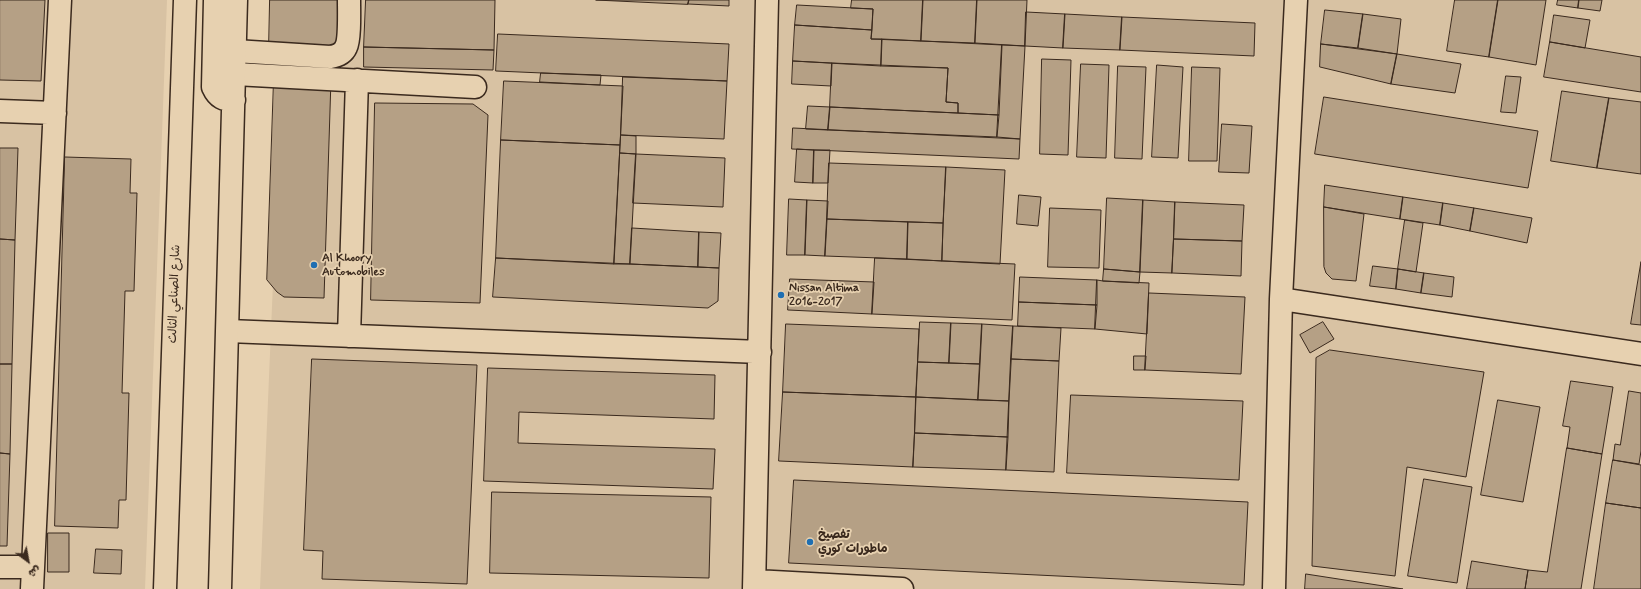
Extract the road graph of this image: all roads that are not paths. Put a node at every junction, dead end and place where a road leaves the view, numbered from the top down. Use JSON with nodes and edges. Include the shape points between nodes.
{"nodes":[{"id":1,"x":60,"y":0,"type":"edge"},
{"id":2,"x":185,"y":0,"type":"edge"},
{"id":3,"x":215,"y":0,"type":"edge"},
{"id":4,"x":236,"y":0,"type":"edge"},
{"id":5,"x":349,"y":0,"type":"edge"},
{"id":6,"x":767,"y":0,"type":"edge"},
{"id":7,"x":1296,"y":0,"type":"edge"},
{"id":8,"x":235,"y":51,"type":"junction"},
{"id":9,"x":235,"y":74,"type":"junction"},
{"id":10,"x":357,"y":80,"type":"junction"},
{"id":11,"x":475,"y":87,"type":"dead end"},
{"id":12,"x":234,"y":100,"type":"junction"},
{"id":13,"x":0,"y":111,"type":"edge"},
{"id":14,"x":55,"y":113,"type":"junction"},
{"id":15,"x":1281,"y":299,"type":"junction"},
{"id":16,"x":228,"y":331,"type":"junction"},
{"id":17,"x":349,"y":336,"type":"junction"},
{"id":18,"x":760,"y":352,"type":"junction"},
{"id":19,"x":1641,"y":354,"type":"edge"},
{"id":20,"x":0,"y":566,"type":"edge"},
{"id":21,"x":34,"y":567,"type":"junction"},
{"id":22,"x":162,"y":583,"type":"edge"},
{"id":23,"x":755,"y":585,"type":"edge"},
{"id":24,"x":32,"y":589,"type":"edge"},
{"id":25,"x":220,"y":589,"type":"edge"},
{"id":26,"x":902,"y":589,"type":"edge"},
{"id":27,"x":1274,"y":589,"type":"edge"}],
"edges":[{"from":1,"to":14,"type":"street"},
{"from":2,"to":22,"type":"street","name":"شارع الصناعي الثالث"},
{"from":3,"to":12,"type":"street","via":[[213,87],[224,100]]},
{"from":4,"to":8,"type":"street"},
{"from":5,"to":8,"type":"street","via":[[346,48],[336,56],[330,58]]},
{"from":6,"to":18,"type":"street"},
{"from":7,"to":15,"type":"street"},
{"from":8,"to":9,"type":"street"},
{"from":9,"to":10,"type":"street"},
{"from":9,"to":12,"type":"street"},
{"from":10,"to":11,"type":"street"},
{"from":10,"to":17,"type":"street"},
{"from":12,"to":16,"type":"street"},
{"from":13,"to":14,"type":"street"},
{"from":14,"to":21,"type":"street"},
{"from":15,"to":19,"type":"street"},
{"from":15,"to":27,"type":"street"},
{"from":16,"to":17,"type":"street"},
{"from":16,"to":25,"type":"street"},
{"from":17,"to":18,"type":"street"},
{"from":18,"to":23,"type":"street"},
{"from":20,"to":21,"type":"street"},
{"from":21,"to":24,"type":"street"},
{"from":23,"to":26,"type":"street"}]}
